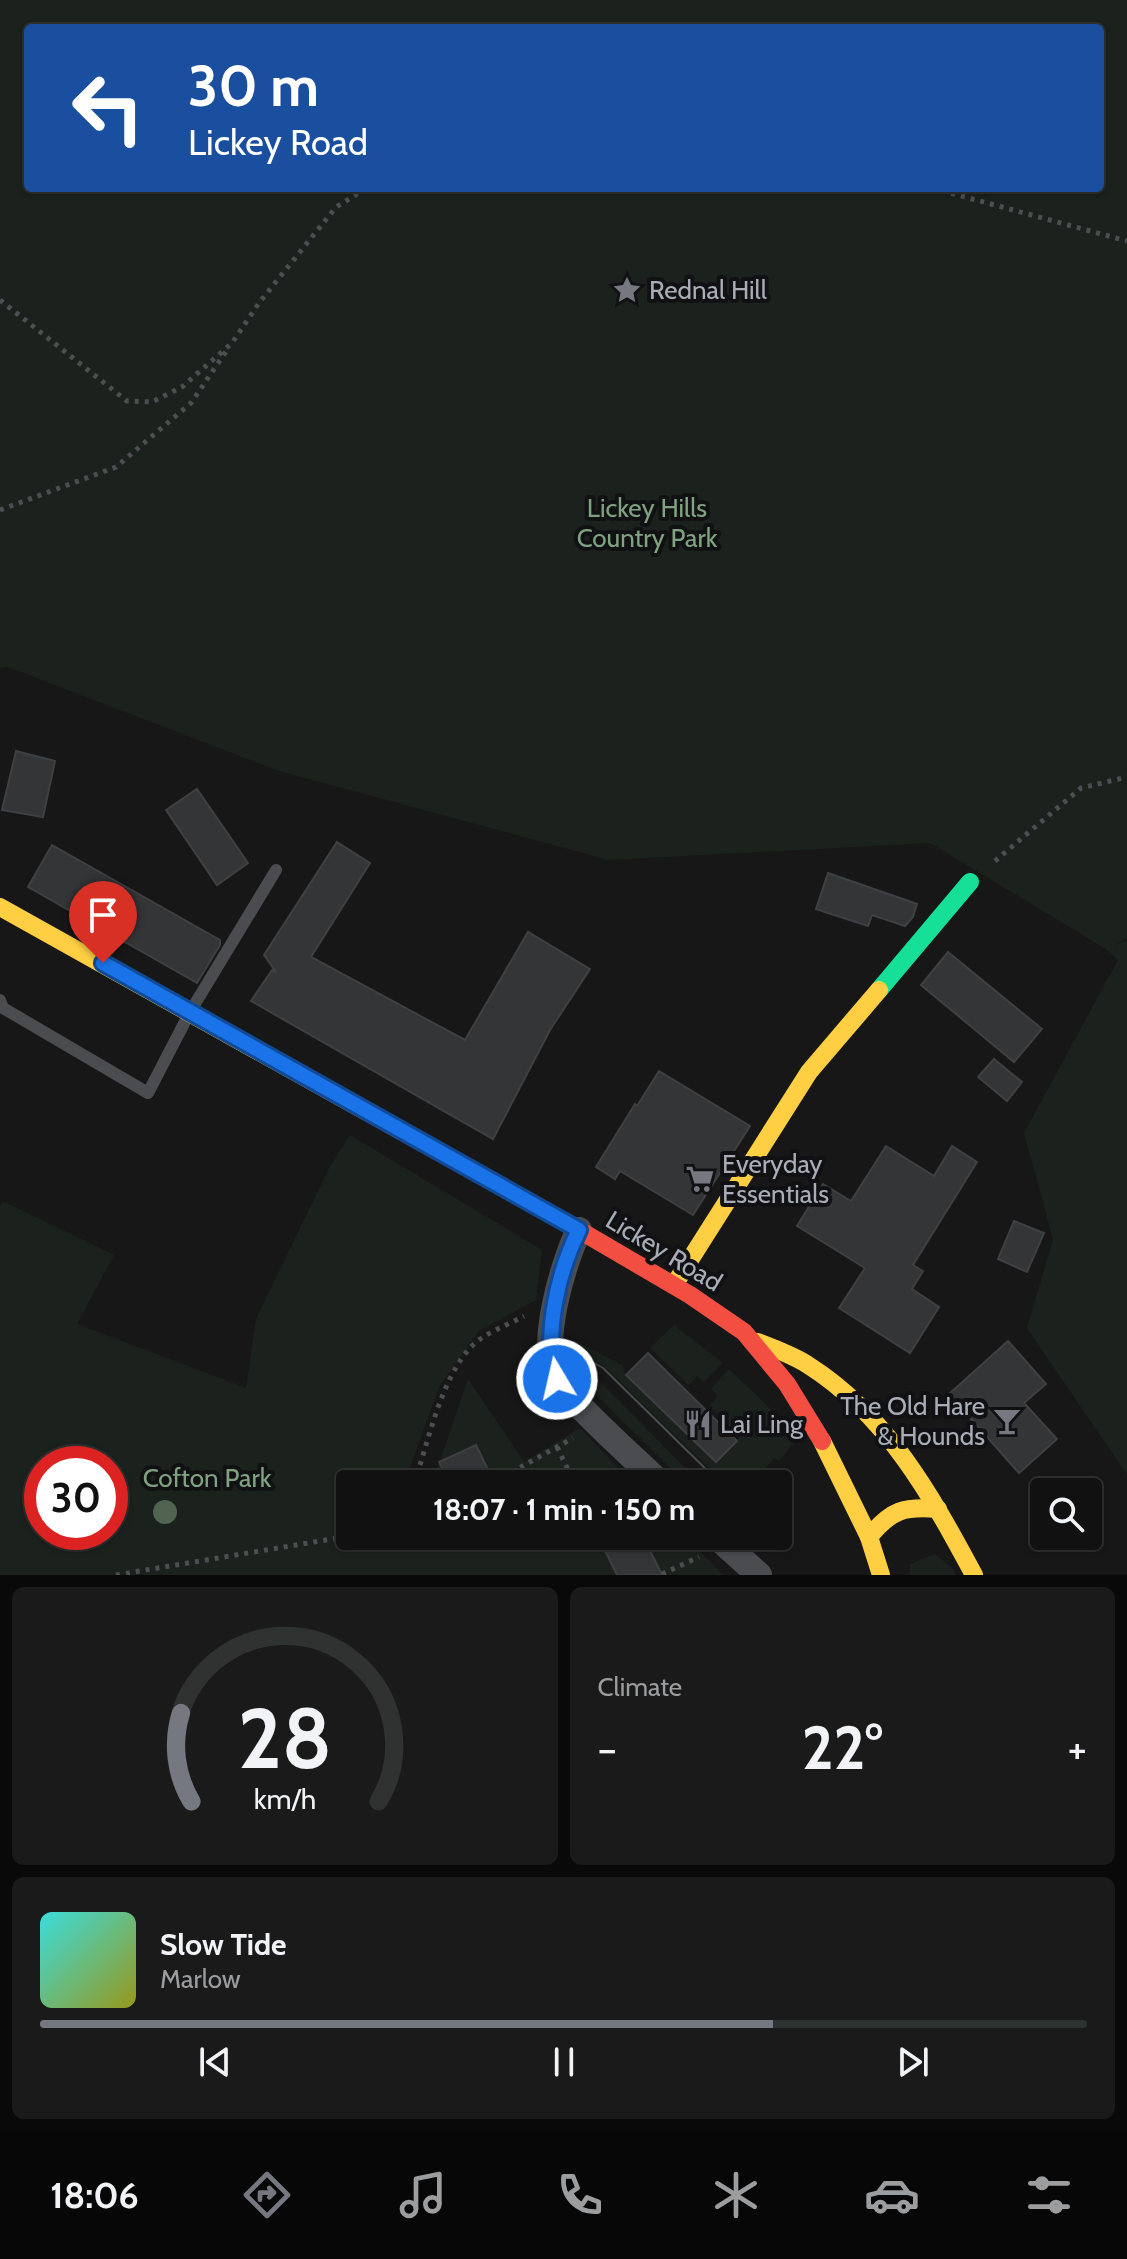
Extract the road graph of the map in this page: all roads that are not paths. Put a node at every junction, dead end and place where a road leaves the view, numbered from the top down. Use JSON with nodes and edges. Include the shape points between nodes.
{"nodes":[{"id":1,"x":276,"y":870,"type":"dead end"},
{"id":2,"x":970,"y":882,"type":"road end"},
{"id":3,"x":0,"y":907,"type":"edge"},
{"id":4,"x":0,"y":1000,"type":"edge"},
{"id":5,"x":190,"y":1012,"type":"junction"},
{"id":6,"x":579,"y":1230,"type":"junction"},
{"id":7,"x":674,"y":1285,"type":"junction"},
{"id":8,"x":753,"y":1340,"type":"junction"},
{"id":9,"x":646,"y":1470,"type":"edge"},
{"id":10,"x":938,"y":1509,"type":"junction"},
{"id":11,"x":869,"y":1537,"type":"junction"},
{"id":12,"x":731,"y":1550,"type":"edge"},
{"id":13,"x":759,"y":1575,"type":"edge"},
{"id":14,"x":881,"y":1575,"type":"edge"},
{"id":15,"x":974,"y":1575,"type":"edge"}],
"edges":[{"from":1,"to":5,"type":"lane"},
{"from":2,"to":7,"type":"main road","via":[[809,1072]]},
{"from":3,"to":5,"type":"main road","name":"Lickey Road"},
{"from":4,"to":5,"type":"lane","via":[[3,1008],[148,1093]]},
{"from":5,"to":6,"type":"main road","name":"Lickey Road"},
{"from":6,"to":7,"type":"main road","name":"Lickey Road"},
{"from":6,"to":9,"type":"street","via":[[564,1265],[551,1363],[557,1379]]},
{"from":7,"to":8,"type":"main road","name":"Lickey Road"},
{"from":8,"to":10,"type":"main road","name":"Lickey Road","via":[[807,1364],[868,1413],[909,1460]]},
{"from":8,"to":11,"type":"main road","name":"Lickey Road","via":[[824,1444]]},
{"from":10,"to":11,"type":"main road","via":[[896,1510]]},
{"from":10,"to":15,"type":"main road","name":"Lickey Road"},
{"from":11,"to":14,"type":"main road","name":"Lickey Road"},
{"from":12,"to":13,"type":"street"}]}
